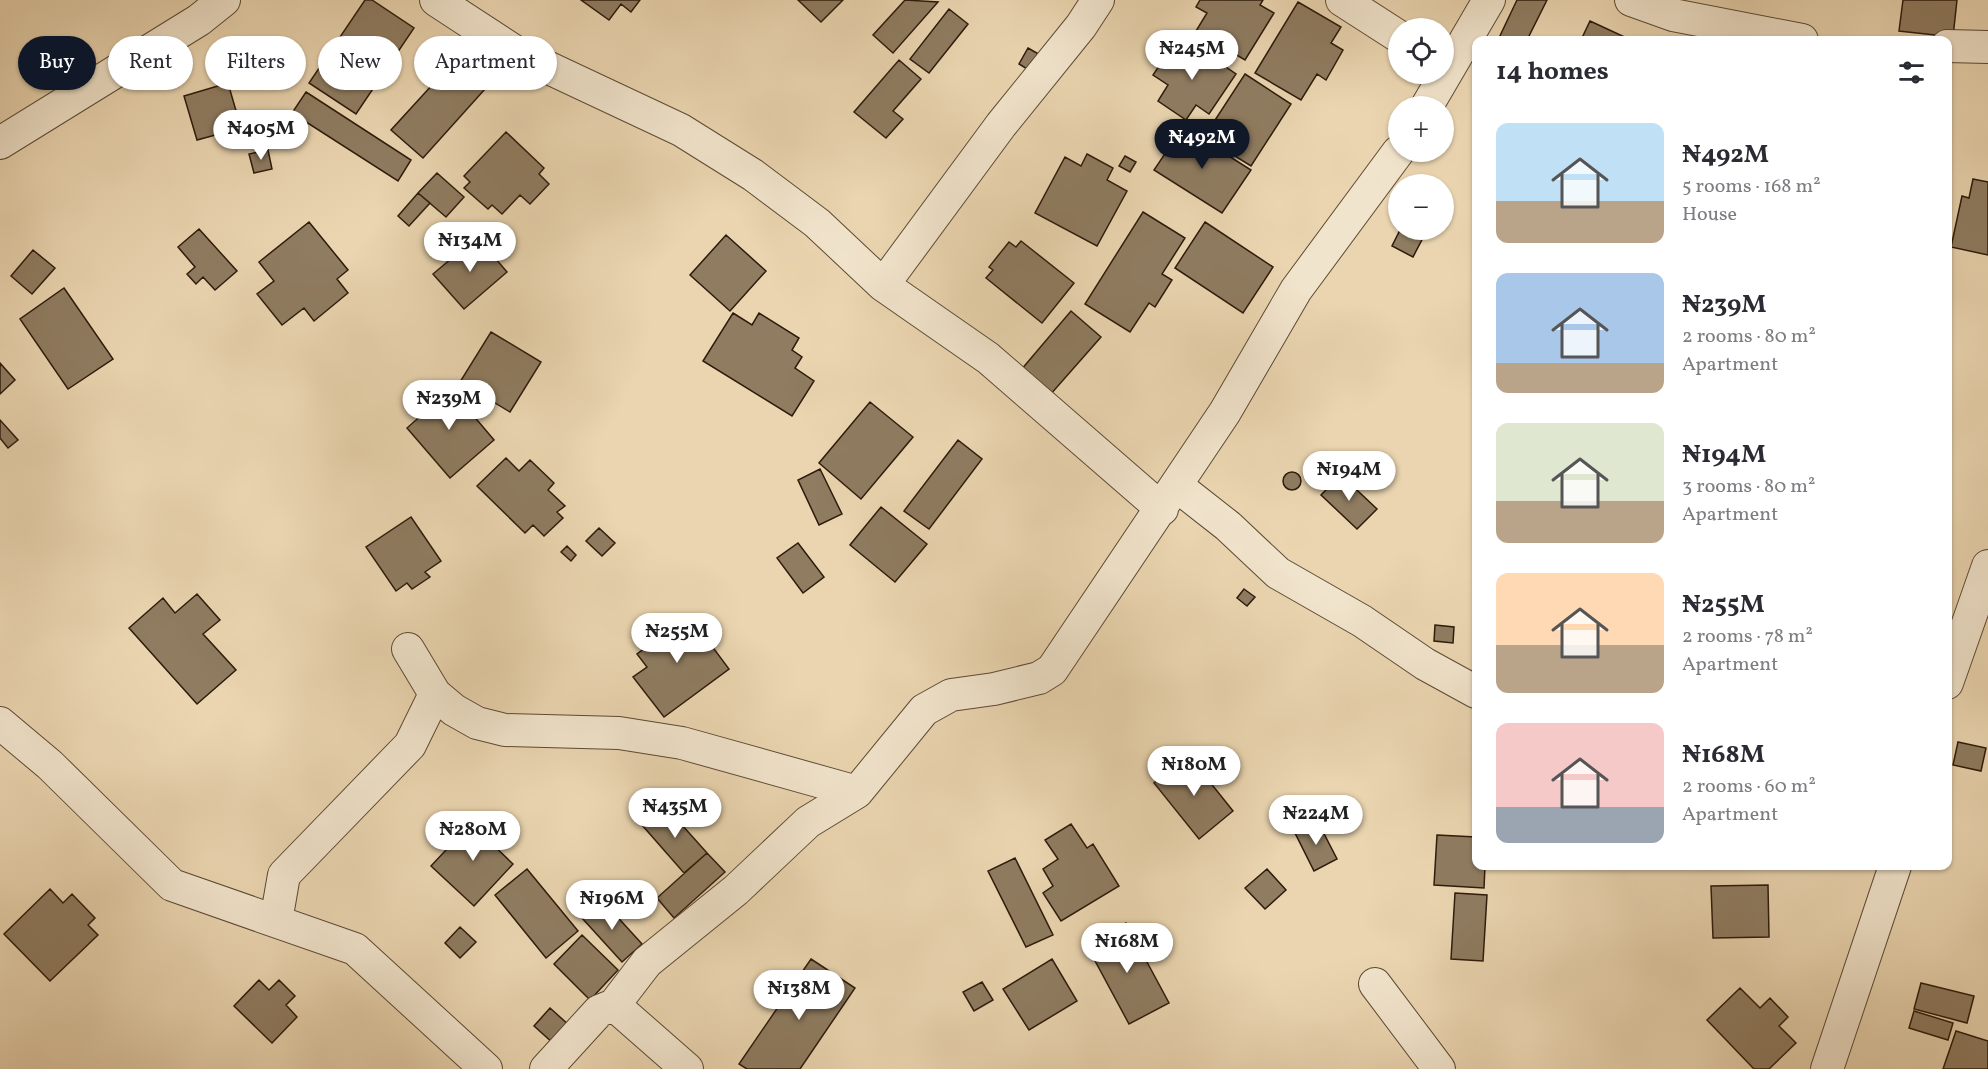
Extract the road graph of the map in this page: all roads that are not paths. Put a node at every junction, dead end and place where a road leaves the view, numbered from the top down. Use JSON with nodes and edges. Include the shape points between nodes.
{"nodes":[{"id":1,"x":224,"y":0,"type":"edge"},
{"id":2,"x":436,"y":0,"type":"edge"},
{"id":3,"x":1098,"y":0,"type":"edge"},
{"id":4,"x":1342,"y":0,"type":"edge"},
{"id":5,"x":1489,"y":0,"type":"edge"},
{"id":6,"x":1631,"y":0,"type":"edge"},
{"id":7,"x":1388,"y":30,"type":"edge"},
{"id":8,"x":1781,"y":36,"type":"edge"},
{"id":9,"x":1952,"y":46,"type":"edge"},
{"id":10,"x":1988,"y":47,"type":"edge"},
{"id":11,"x":1454,"y":55,"type":"edge"},
{"id":12,"x":0,"y":143,"type":"edge"},
{"id":13,"x":1391,"y":162,"type":"edge"},
{"id":14,"x":883,"y":285,"type":"junction"},
{"id":15,"x":1170,"y":497,"type":"junction"},
{"id":16,"x":1988,"y":566,"type":"edge"},
{"id":17,"x":408,"y":650,"type":"dead end"},
{"id":18,"x":1952,"y":669,"type":"edge"},
{"id":19,"x":1472,"y":690,"type":"edge"},
{"id":20,"x":435,"y":694,"type":"junction"},
{"id":21,"x":0,"y":723,"type":"edge"},
{"id":22,"x":857,"y":792,"type":"junction"},
{"id":23,"x":1893,"y":870,"type":"edge"},
{"id":24,"x":276,"y":921,"type":"junction"},
{"id":25,"x":1375,"y":984,"type":"dead end"},
{"id":26,"x":614,"y":1005,"type":"junction"},
{"id":27,"x":486,"y":1069,"type":"edge"},
{"id":28,"x":546,"y":1069,"type":"edge"},
{"id":29,"x":687,"y":1069,"type":"edge"},
{"id":30,"x":1439,"y":1069,"type":"edge"},
{"id":31,"x":1827,"y":1069,"type":"edge"}],
"edges":[{"from":1,"to":12,"type":"street","via":[[199,20]]},
{"from":2,"to":14,"type":"street","via":[[517,53],[681,130],[753,175],[817,223]]},
{"from":3,"to":14,"type":"street"},
{"from":4,"to":7,"type":"street"},
{"from":5,"to":11,"type":"street"},
{"from":6,"to":8,"type":"street","via":[[1673,15]]},
{"from":9,"to":10,"type":"street"},
{"from":13,"to":15,"type":"street","via":[[1296,290]]},
{"from":14,"to":15,"type":"street","via":[[988,358]]},
{"from":15,"to":19,"type":"street","via":[[1228,526],[1278,573]]},
{"from":15,"to":22,"type":"street","via":[[1052,670],[1039,678],[951,695],[924,710]]},
{"from":16,"to":18,"type":"street"},
{"from":17,"to":20,"type":"street"},
{"from":20,"to":22,"type":"street","via":[[477,723],[505,730],[619,733],[682,743]]},
{"from":20,"to":24,"type":"street","via":[[410,745],[284,875]]},
{"from":21,"to":24,"type":"street","via":[[50,765],[172,885]]},
{"from":22,"to":26,"type":"street","via":[[808,822],[736,890],[647,962]]},
{"from":23,"to":31,"type":"street"},
{"from":24,"to":27,"type":"street","via":[[355,949]]},
{"from":25,"to":30,"type":"street"},
{"from":26,"to":28,"type":"street","via":[[599,1011]]},
{"from":26,"to":29,"type":"street"}]}
